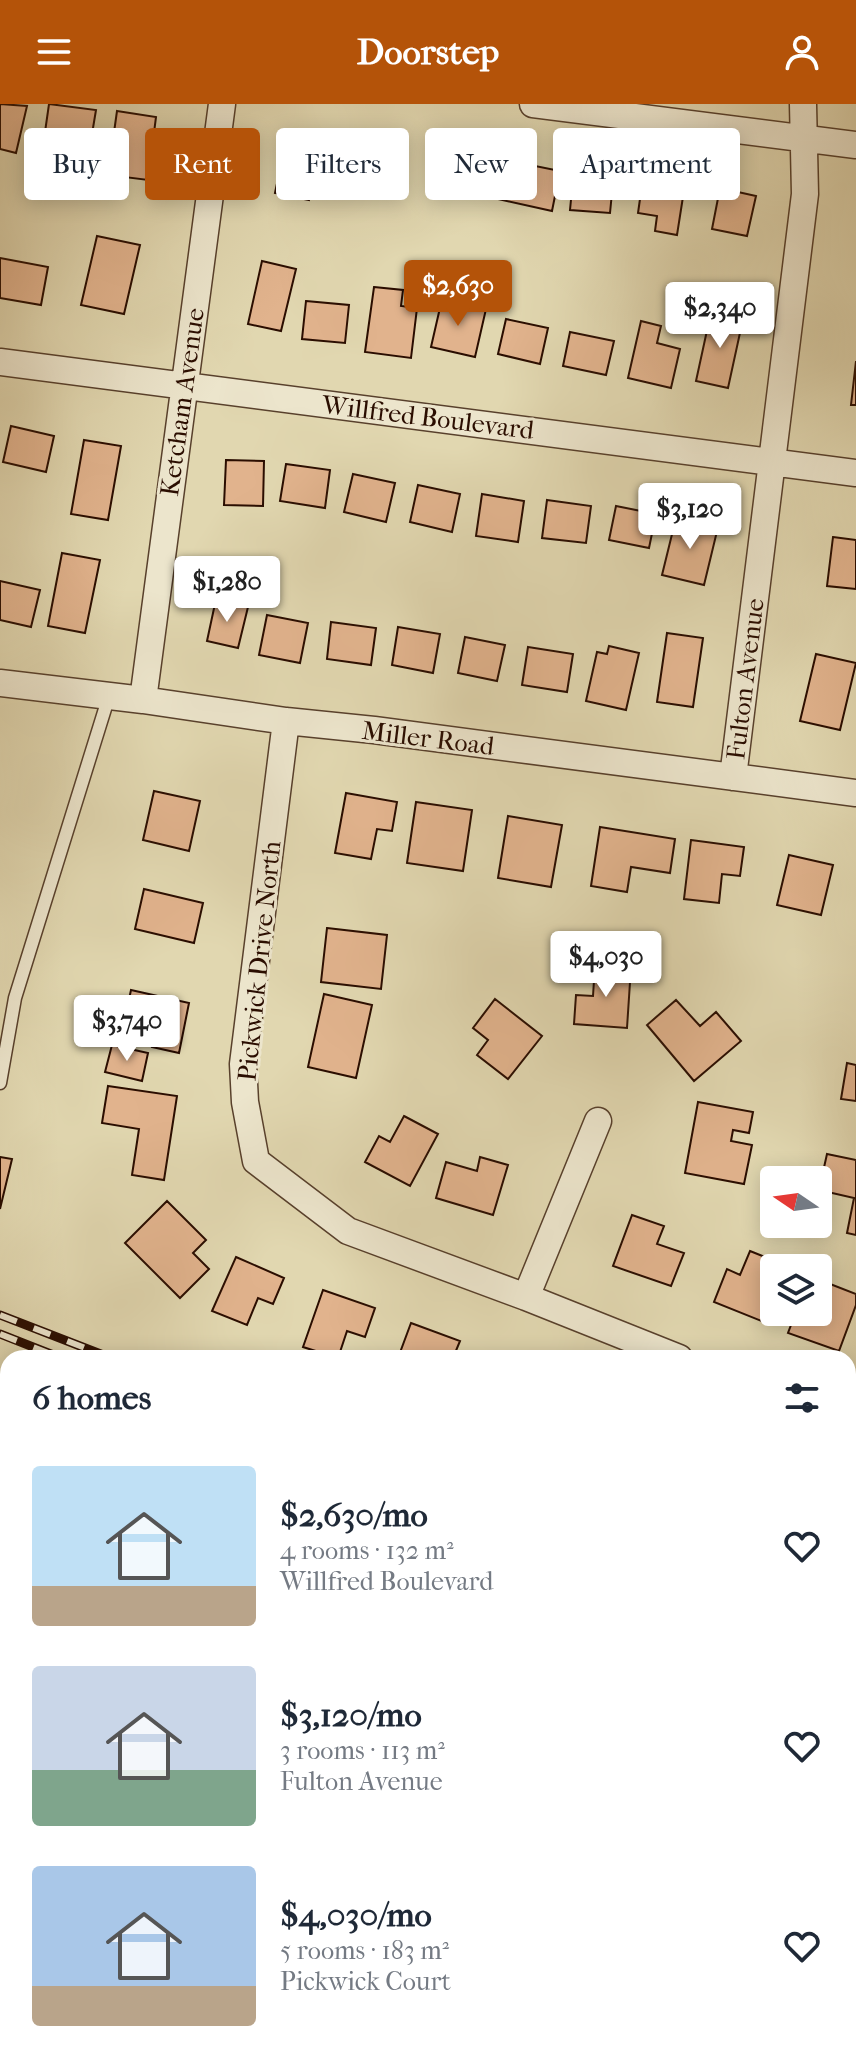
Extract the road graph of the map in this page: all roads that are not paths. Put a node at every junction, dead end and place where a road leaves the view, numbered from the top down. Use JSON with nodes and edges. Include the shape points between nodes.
{"nodes":[{"id":1,"x":222,"y":104,"type":"edge"},
{"id":2,"x":533,"y":104,"type":"edge"},
{"id":3,"x":803,"y":104,"type":"edge"},
{"id":4,"x":804,"y":139,"type":"junction"},
{"id":5,"x":856,"y":145,"type":"edge"},
{"id":6,"x":0,"y":362,"type":"edge"},
{"id":7,"x":184,"y":386,"type":"junction"},
{"id":8,"x":772,"y":462,"type":"junction"},
{"id":9,"x":856,"y":473,"type":"edge"},
{"id":10,"x":0,"y":683,"type":"edge"},
{"id":11,"x":109,"y":696,"type":"junction"},
{"id":12,"x":143,"y":700,"type":"junction"},
{"id":13,"x":286,"y":721,"type":"junction"},
{"id":14,"x":733,"y":777,"type":"junction"},
{"id":15,"x":856,"y":793,"type":"edge"},
{"id":16,"x":0,"y":1083,"type":"edge"},
{"id":17,"x":598,"y":1121,"type":"dead end"},
{"id":18,"x":526,"y":1297,"type":"junction"},
{"id":19,"x":659,"y":1350,"type":"edge"}],
"edges":[{"from":1,"to":7,"type":"street","name":"Ketcham Avenue"},
{"from":2,"to":4,"type":"street"},
{"from":3,"to":4,"type":"street","name":"Fulton Avenue"},
{"from":4,"to":5,"type":"street"},
{"from":4,"to":8,"type":"street","name":"Fulton Avenue","via":[[805,194]]},
{"from":6,"to":7,"type":"street","name":"Willfred Boulevard"},
{"from":7,"to":8,"type":"street","name":"Willfred Boulevard"},
{"from":7,"to":12,"type":"street","name":"Ketcham Avenue"},
{"from":8,"to":9,"type":"street","name":"Willfred Boulevard"},
{"from":8,"to":14,"type":"street","name":"Fulton Avenue"},
{"from":10,"to":11,"type":"street","name":"Miller Road"},
{"from":11,"to":12,"type":"street","name":"Miller Road"},
{"from":11,"to":16,"type":"lane","via":[[15,998]]},
{"from":12,"to":13,"type":"street","name":"Miller Road"},
{"from":13,"to":14,"type":"street","name":"Miller Road"},
{"from":13,"to":18,"type":"street","name":"Pickwick Drive North","via":[[243,1064],[256,1161],[348,1231]]},
{"from":14,"to":15,"type":"street","name":"Miller Road"},
{"from":17,"to":18,"type":"street"},
{"from":18,"to":19,"type":"street","name":"Pickwick Drive North"}]}
